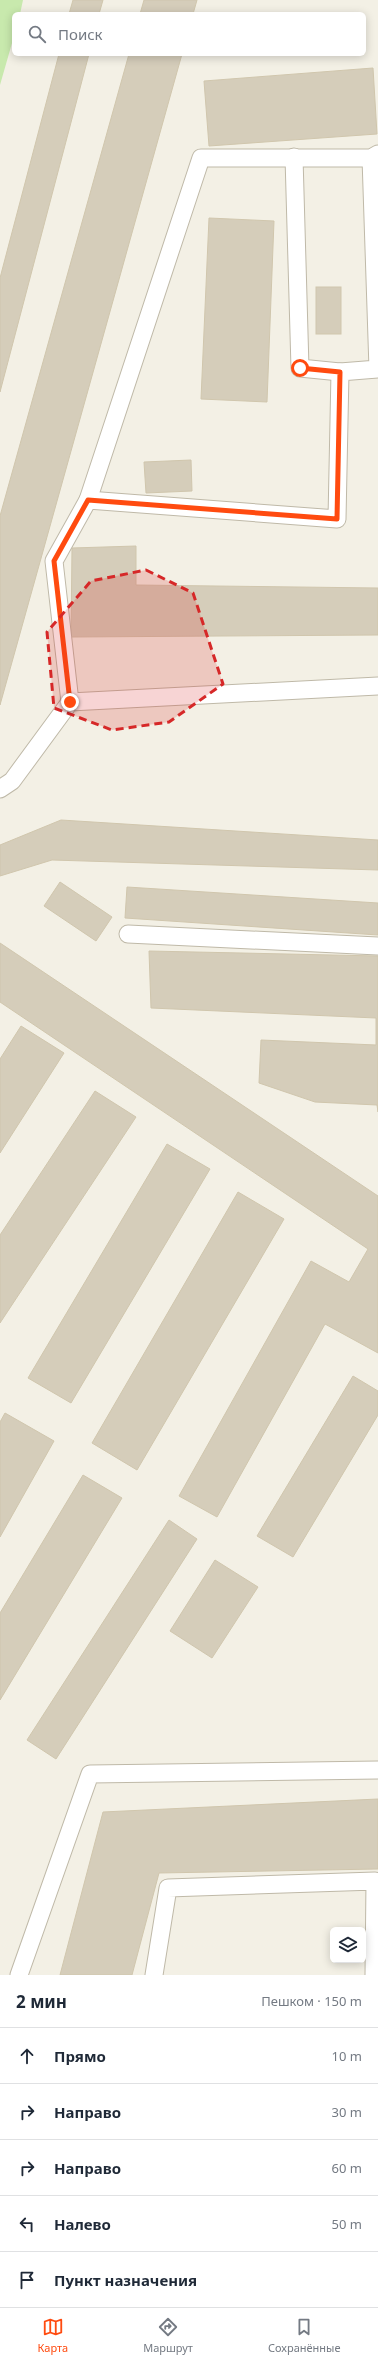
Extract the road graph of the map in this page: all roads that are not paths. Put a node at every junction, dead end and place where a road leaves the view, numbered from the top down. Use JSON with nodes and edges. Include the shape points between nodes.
{"nodes":[{"id":1,"x":375,"y":156,"type":"edge"},
{"id":2,"x":294,"y":157,"type":"junction"},
{"id":3,"x":340,"y":372,"type":"junction"},
{"id":4,"x":88,"y":500,"type":"junction"},
{"id":5,"x":378,"y":686,"type":"edge"},
{"id":6,"x":70,"y":702,"type":"junction"},
{"id":7,"x":0,"y":789,"type":"edge"},
{"id":8,"x":128,"y":934,"type":"dead end"},
{"id":9,"x":378,"y":946,"type":"edge"},
{"id":10,"x":378,"y":1770,"type":"edge"},
{"id":11,"x":19,"y":1975,"type":"edge"},
{"id":12,"x":154,"y":1975,"type":"edge"},
{"id":13,"x":374,"y":1975,"type":"edge"}],
"edges":[{"from":1,"to":2,"type":"lane"},
{"from":1,"to":3,"type":"lane","via":[[378,369]]},
{"from":2,"to":3,"type":"lane","via":[[300,368]]},
{"from":2,"to":4,"type":"lane","via":[[201,158]]},
{"from":3,"to":4,"type":"lane","via":[[337,519]]},
{"from":4,"to":6,"type":"lane","via":[[54,561]]},
{"from":5,"to":6,"type":"lane"},
{"from":6,"to":7,"type":"lane","via":[[12,781]]},
{"from":8,"to":9,"type":"lane"},
{"from":10,"to":11,"type":"lane","via":[[90,1774]]},
{"from":12,"to":13,"type":"lane","via":[[168,1888],[375,1881]]}]}
